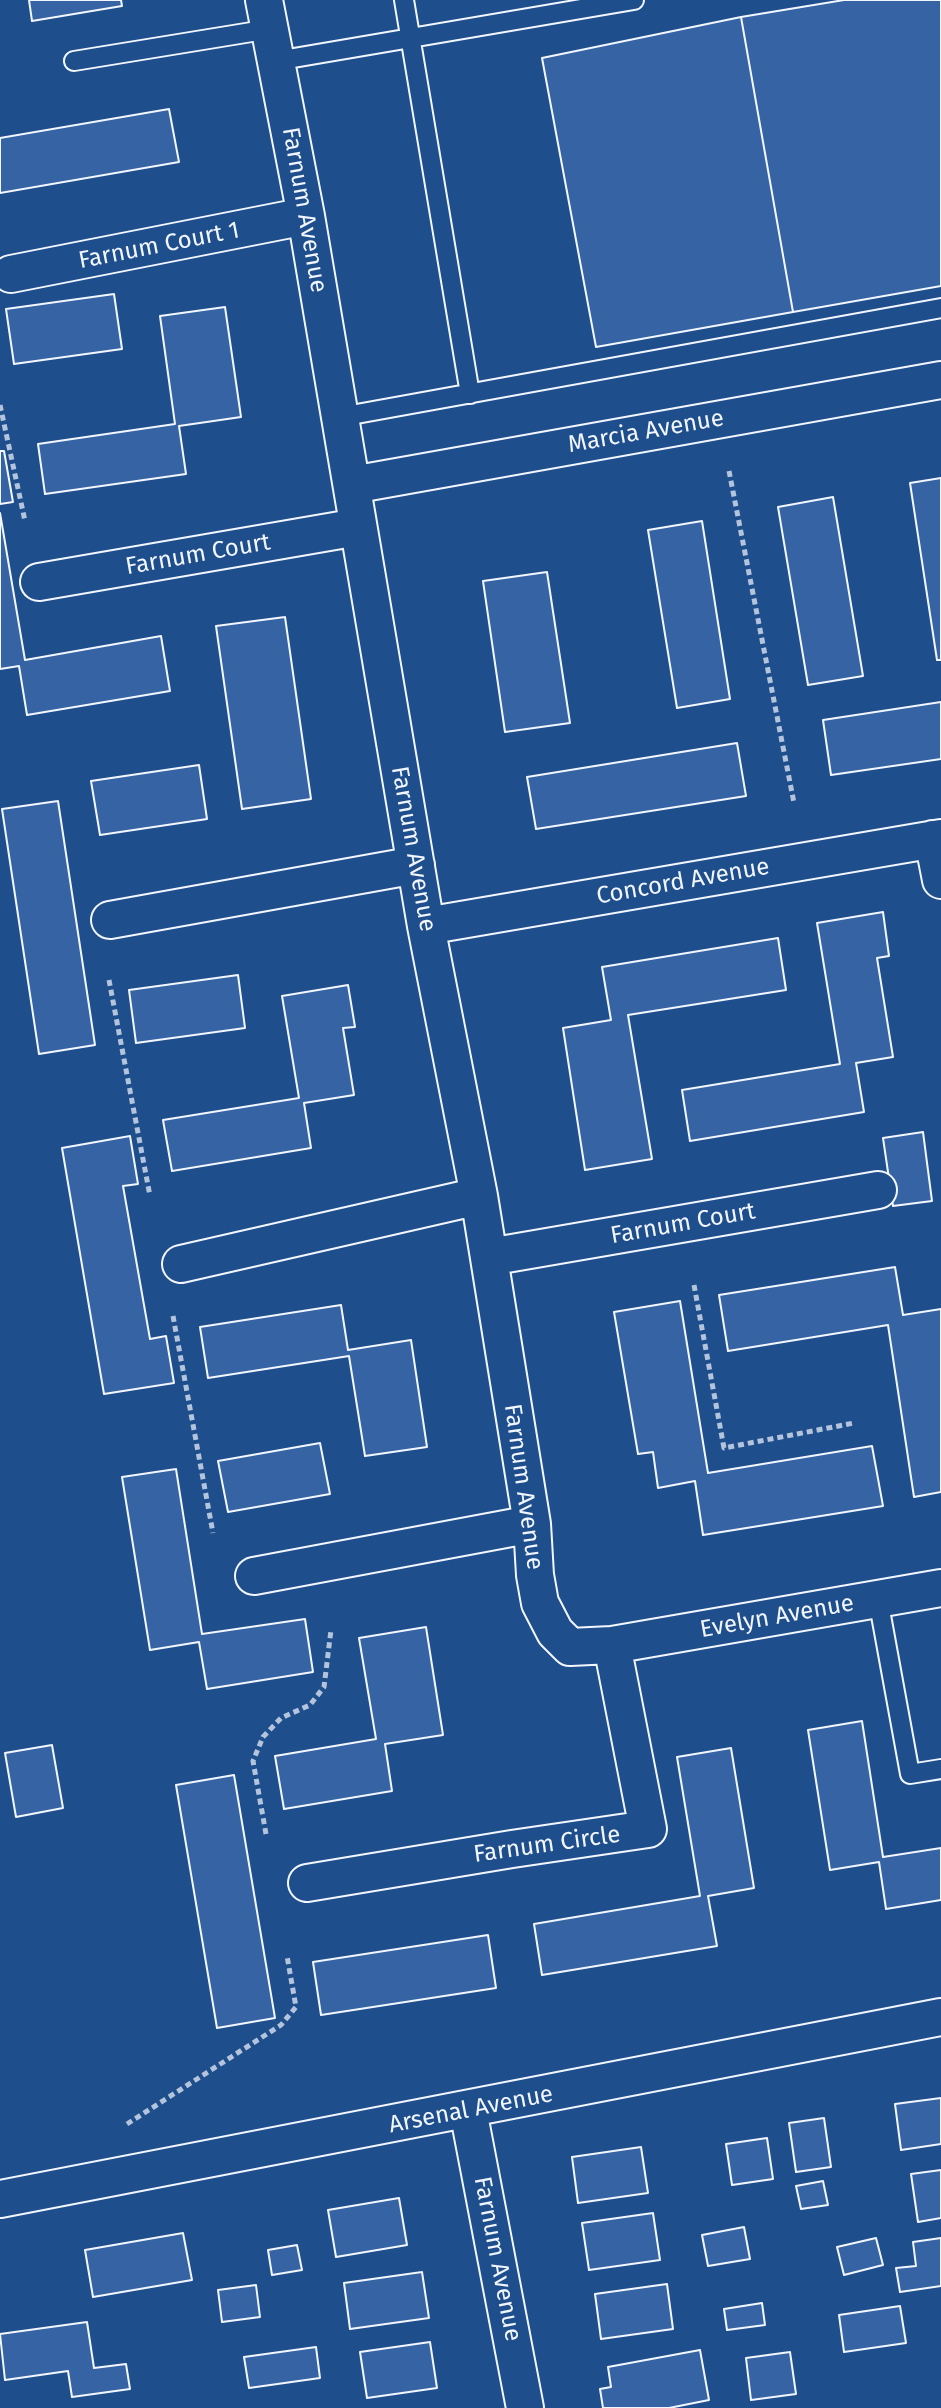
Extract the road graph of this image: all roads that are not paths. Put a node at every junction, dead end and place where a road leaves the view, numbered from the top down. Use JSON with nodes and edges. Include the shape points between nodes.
{"nodes":[{"id":1,"x":404,"y":0,"type":"edge"},
{"id":2,"x":634,"y":0,"type":"edge"},
{"id":3,"x":540,"y":8,"type":"edge"},
{"id":4,"x":270,"y":30,"type":"edge"},
{"id":5,"x":409,"y":38,"type":"junction"},
{"id":6,"x":74,"y":61,"type":"dead end"},
{"id":7,"x":306,"y":216,"type":"junction"},
{"id":8,"x":11,"y":274,"type":"dead end"},
{"id":9,"x":941,"y":308,"type":"edge"},
{"id":10,"x":941,"y":380,"type":"edge"},
{"id":11,"x":470,"y":394,"type":"junction"},
{"id":12,"x":340,"y":417,"type":"junction"},
{"id":13,"x":352,"y":485,"type":"junction"},
{"id":14,"x":358,"y":527,"type":"junction"},
{"id":15,"x":39,"y":582,"type":"dead end"},
{"id":16,"x":937,"y":839,"type":"edge"},
{"id":17,"x":416,"y":865,"type":"junction"},
{"id":18,"x":941,"y":880,"type":"edge"},
{"id":19,"x":110,"y":920,"type":"dead end"},
{"id":20,"x":426,"y":926,"type":"junction"},
{"id":21,"x":878,"y":1190,"type":"dead end"},
{"id":22,"x":479,"y":1196,"type":"junction"},
{"id":23,"x":489,"y":1257,"type":"junction"},
{"id":24,"x":181,"y":1264,"type":"dead end"},
{"id":25,"x":532,"y":1524,"type":"junction"},
{"id":26,"x":254,"y":1576,"type":"dead end"},
{"id":27,"x":941,"y":1588,"type":"edge"},
{"id":28,"x":878,"y":1599,"type":"junction"},
{"id":29,"x":612,"y":1645,"type":"junction"},
{"id":30,"x":941,"y":1769,"type":"edge"},
{"id":31,"x":307,"y":1883,"type":"dead end"},
{"id":32,"x":941,"y":2017,"type":"edge"},
{"id":33,"x":468,"y":2110,"type":"junction"},
{"id":34,"x":0,"y":2199,"type":"edge"},
{"id":35,"x":525,"y":2408,"type":"edge"}],
"edges":[{"from":1,"to":5,"type":"lane"},
{"from":2,"to":3,"type":"lane"},
{"from":3,"to":5,"type":"lane"},
{"from":4,"to":5,"type":"lane"},
{"from":4,"to":6,"type":"lane"},
{"from":4,"to":7,"type":"street","name":"Farnum Avenue"},
{"from":5,"to":11,"type":"lane"},
{"from":7,"to":8,"type":"street","name":"Farnum Court 1"},
{"from":7,"to":12,"type":"street","name":"Farnum Avenue"},
{"from":9,"to":11,"type":"lane"},
{"from":10,"to":13,"type":"street","name":"Marcia Avenue"},
{"from":11,"to":12,"type":"lane"},
{"from":12,"to":13,"type":"street","name":"Farnum Avenue"},
{"from":13,"to":14,"type":"street","name":"Farnum Avenue"},
{"from":14,"to":15,"type":"street","name":"Farnum Court"},
{"from":14,"to":17,"type":"street","name":"Farnum Avenue"},
{"from":16,"to":18,"type":"street"},
{"from":16,"to":20,"type":"street","name":"Concord Avenue"},
{"from":17,"to":19,"type":"street"},
{"from":17,"to":20,"type":"street","name":"Farnum Avenue"},
{"from":20,"to":22,"type":"street","name":"Farnum Avenue"},
{"from":21,"to":23,"type":"street","name":"Farnum Court"},
{"from":22,"to":23,"type":"street","name":"Farnum Avenue"},
{"from":22,"to":24,"type":"street"},
{"from":23,"to":25,"type":"street","name":"Farnum Avenue"},
{"from":25,"to":26,"type":"street"},
{"from":25,"to":29,"type":"street","name":"Farnum Avenue","via":[[540,1603],[555,1632],[570,1647]]},
{"from":27,"to":28,"type":"street","name":"Evelyn Avenue"},
{"from":28,"to":29,"type":"street","name":"Evelyn Avenue"},
{"from":28,"to":30,"type":"lane","via":[[910,1774]]},
{"from":29,"to":31,"type":"street","name":"Farnum Circle","via":[[648,1829]]},
{"from":32,"to":33,"type":"street","name":"Arsenal Avenue"},
{"from":33,"to":34,"type":"street","name":"Arsenal Avenue"},
{"from":33,"to":35,"type":"street","name":"Farnum Avenue"}]}
